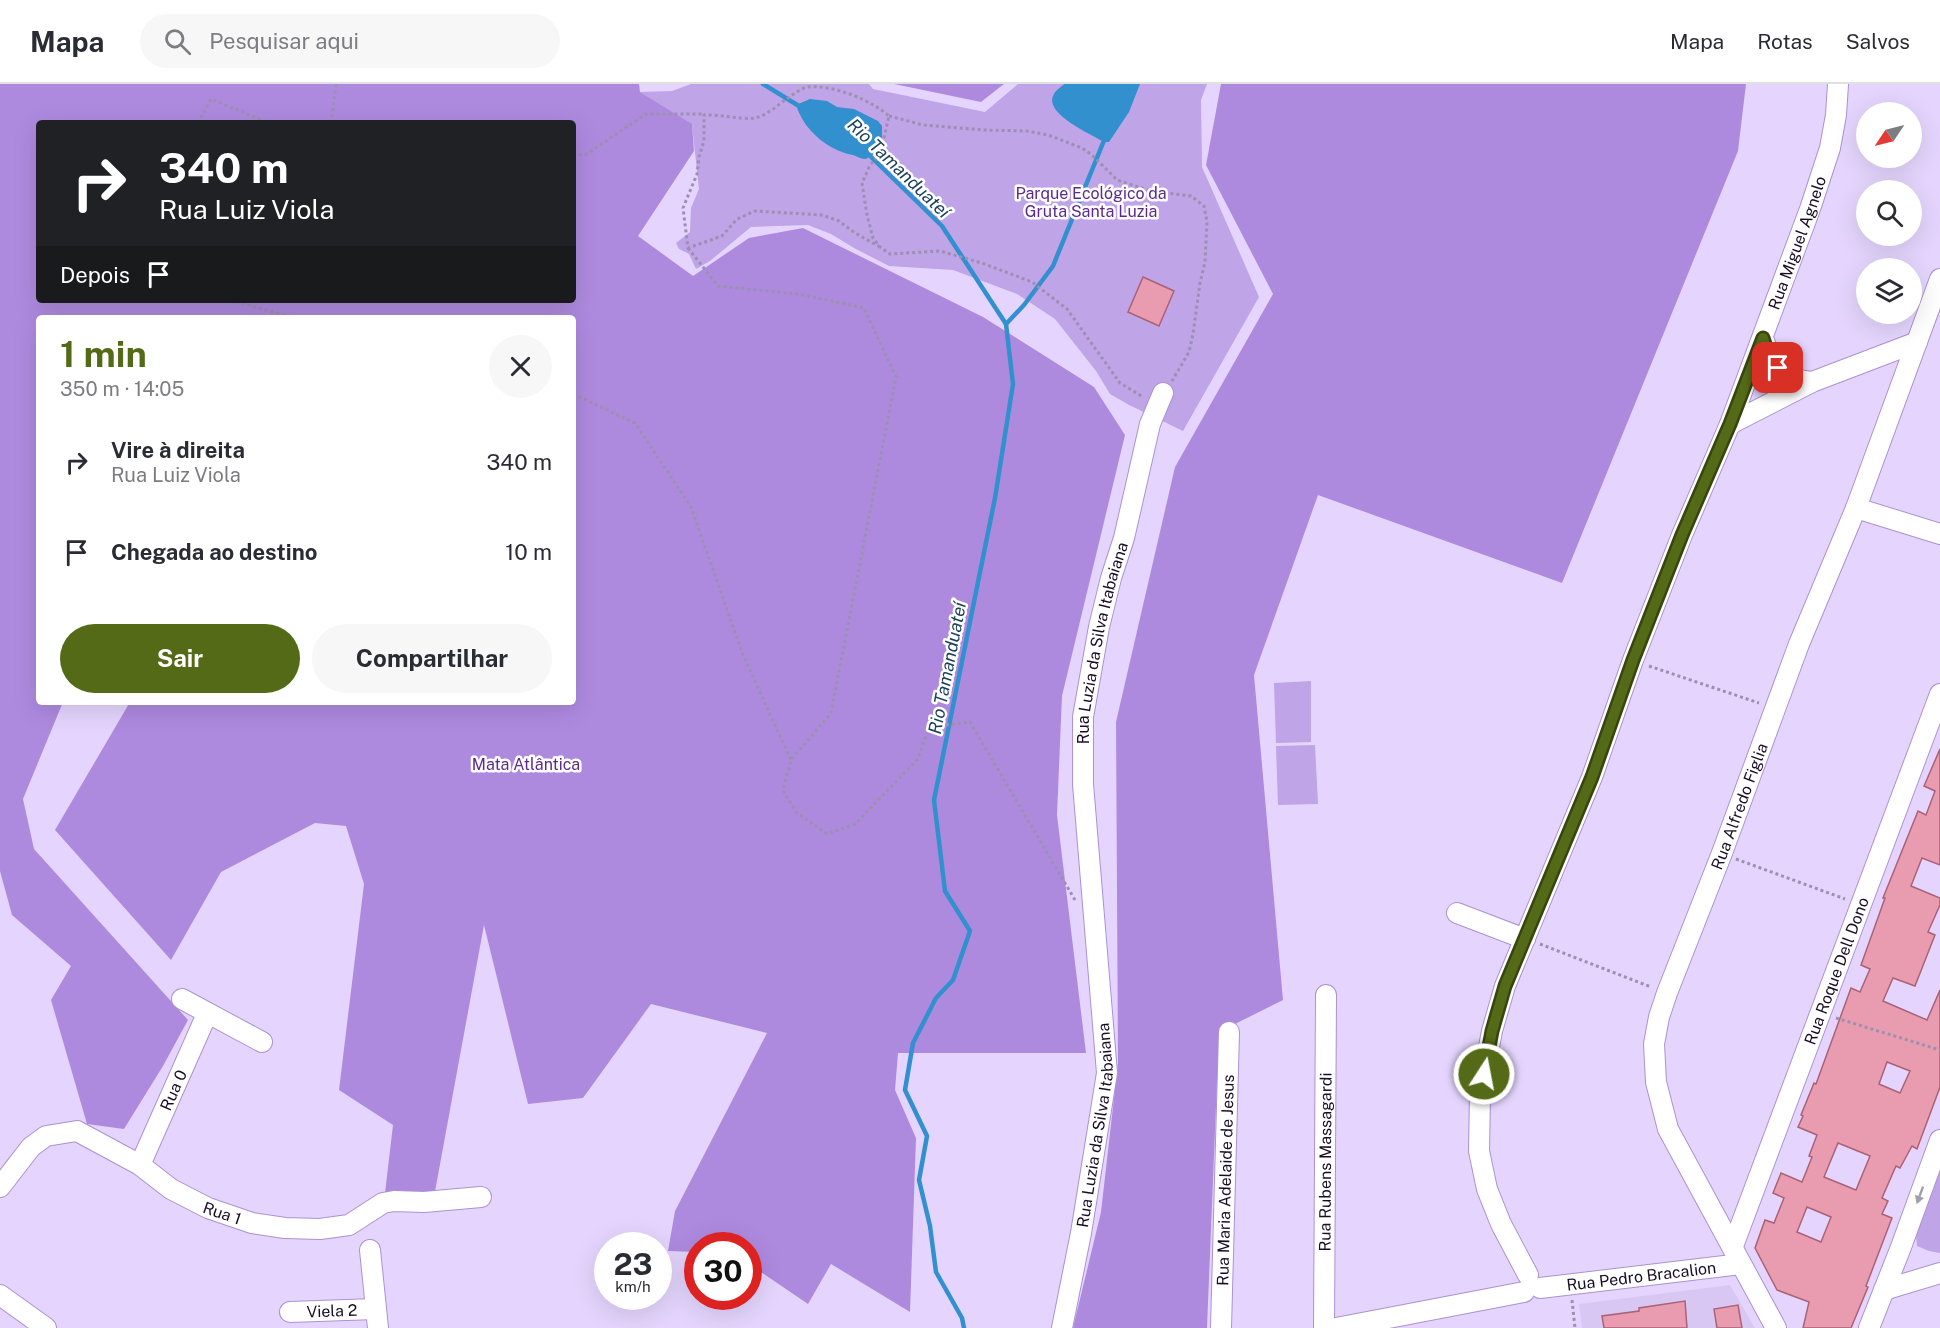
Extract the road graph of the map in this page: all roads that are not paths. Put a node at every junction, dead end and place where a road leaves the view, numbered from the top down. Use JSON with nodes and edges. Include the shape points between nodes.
{"nodes":[{"id":1,"x":1838,"y":84,"type":"edge"},
{"id":2,"x":1940,"y":279,"type":"edge"},
{"id":3,"x":1763,"y":338,"type":"junction"},
{"id":4,"x":1917,"y":342,"type":"junction"},
{"id":5,"x":1812,"y":382,"type":"junction"},
{"id":6,"x":1163,"y":393,"type":"road end"},
{"id":7,"x":1730,"y":424,"type":"junction"},
{"id":8,"x":1856,"y":508,"type":"junction"},
{"id":9,"x":1940,"y":534,"type":"edge"},
{"id":10,"x":1940,"y":694,"type":"edge"},
{"id":11,"x":1457,"y":913,"type":"dead end"},
{"id":12,"x":1525,"y":939,"type":"junction"},
{"id":13,"x":1326,"y":995,"type":"dead end"},
{"id":14,"x":182,"y":999,"type":"dead end"},
{"id":15,"x":207,"y":1014,"type":"junction"},
{"id":16,"x":1229,"y":1032,"type":"dead end"},
{"id":17,"x":262,"y":1041,"type":"dead end"},
{"id":18,"x":1940,"y":1140,"type":"edge"},
{"id":19,"x":140,"y":1165,"type":"junction"},
{"id":20,"x":0,"y":1187,"type":"edge"},
{"id":21,"x":481,"y":1197,"type":"dead end"},
{"id":22,"x":370,"y":1251,"type":"dead end"},
{"id":23,"x":1737,"y":1255,"type":"junction"},
{"id":24,"x":1940,"y":1274,"type":"edge"},
{"id":25,"x":1531,"y":1285,"type":"junction"},
{"id":26,"x":1884,"y":1290,"type":"junction"},
{"id":27,"x":0,"y":1295,"type":"edge"},
{"id":28,"x":290,"y":1312,"type":"dead end"},
{"id":29,"x":377,"y":1318,"type":"edge"},
{"id":30,"x":46,"y":1328,"type":"edge"},
{"id":31,"x":1062,"y":1328,"type":"edge"},
{"id":32,"x":1221,"y":1328,"type":"edge"},
{"id":33,"x":1324,"y":1328,"type":"edge"},
{"id":34,"x":1336,"y":1328,"type":"edge"},
{"id":35,"x":1776,"y":1328,"type":"edge"},
{"id":36,"x":1869,"y":1328,"type":"edge"}],
"edges":[{"from":1,"to":3,"type":"street","name":"Rua Miguel Agnelo","via":[[1830,148]]},
{"from":2,"to":4,"type":"street","name":"Rua Alfredo Figlia"},
{"from":3,"to":5,"type":"street","via":[[1769,357],[1778,368],[1794,379]]},
{"from":3,"to":7,"type":"street","name":"Rua Miguel Agnelo"},
{"from":4,"to":5,"type":"street"},
{"from":4,"to":8,"type":"street","name":"Rua Alfredo Figlia"},
{"from":5,"to":7,"type":"street"},
{"from":6,"to":31,"type":"street","name":"Rua Luzia da Silva Itabaiana","via":[[1150,423],[1111,578],[1083,717],[1083,784],[1107,1073]]},
{"from":7,"to":12,"type":"street","name":"Rua Miguel Agnelo","via":[[1682,535],[1592,777]]},
{"from":8,"to":9,"type":"street"},
{"from":8,"to":23,"type":"street","name":"Rua Alfredo Figlia","via":[[1799,644],[1667,993],[1654,1044],[1656,1082],[1668,1129]]},
{"from":10,"to":23,"type":"street","name":"Rua Roque Dell Dono","via":[[1820,1013]]},
{"from":11,"to":12,"type":"street"},
{"from":12,"to":25,"type":"street","name":"Rua Miguel Agnelo","via":[[1492,1031],[1480,1095],[1479,1151],[1487,1189]]},
{"from":13,"to":33,"type":"street","name":"Rua Rubens Massagardi"},
{"from":14,"to":15,"type":"street"},
{"from":15,"to":17,"type":"street"},
{"from":15,"to":19,"type":"street","name":"Rua 0"},
{"from":16,"to":32,"type":"street","name":"Rua Maria Adelaide de Jesus"},
{"from":18,"to":26,"type":"street","one_way":true},
{"from":19,"to":20,"type":"street","name":"Rua 1","via":[[77,1131],[46,1137],[31,1147]]},
{"from":19,"to":21,"type":"street","name":"Rua 1","via":[[171,1189],[208,1208],[252,1223],[285,1228],[349,1225],[383,1203],[394,1201]]},
{"from":22,"to":29,"type":"street"},
{"from":23,"to":25,"type":"street","name":"Rua Pedro Bracalion","via":[[1569,1283]]},
{"from":23,"to":35,"type":"street","name":"Rua Alfredo Figlia"},
{"from":24,"to":26,"type":"street"},
{"from":25,"to":34,"type":"street","name":"Rua Pedro Bracalion"},
{"from":26,"to":36,"type":"street"},
{"from":27,"to":30,"type":"street"},
{"from":28,"to":29,"type":"street","name":"Viela 2"}]}
